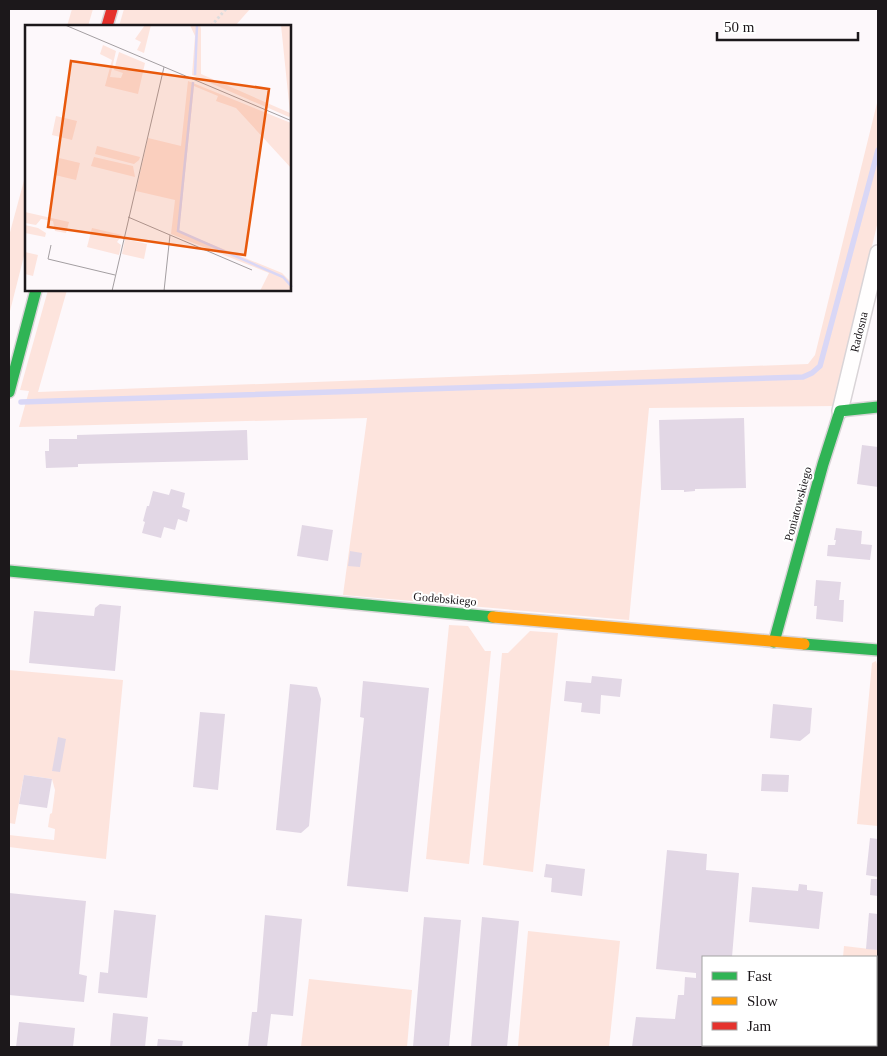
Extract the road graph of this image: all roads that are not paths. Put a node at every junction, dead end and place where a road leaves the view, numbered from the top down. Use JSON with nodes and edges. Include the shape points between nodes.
{"nodes":[{"id":1,"x":112,"y":9,"type":"edge"},
{"id":2,"x":107,"y":25,"type":"edge"},
{"id":3,"x":878,"y":253,"type":"edge"},
{"id":4,"x":36,"y":291,"type":"edge"},
{"id":5,"x":9,"y":392,"type":"edge"},
{"id":6,"x":878,"y":407,"type":"edge"},
{"id":7,"x":840,"y":411,"type":"junction"},
{"id":8,"x":9,"y":571,"type":"edge"},
{"id":9,"x":774,"y":642,"type":"junction"},
{"id":10,"x":878,"y":650,"type":"edge"}],
"edges":[{"from":1,"to":2,"type":"street"},
{"from":3,"to":7,"type":"street","name":"Radosna"},
{"from":4,"to":5,"type":"street"},
{"from":6,"to":7,"type":"street"},
{"from":7,"to":9,"type":"street","name":"Poniatowskiego"},
{"from":8,"to":9,"type":"street","name":"Godebskiego"},
{"from":9,"to":10,"type":"street","name":"Godebskiego"}]}
